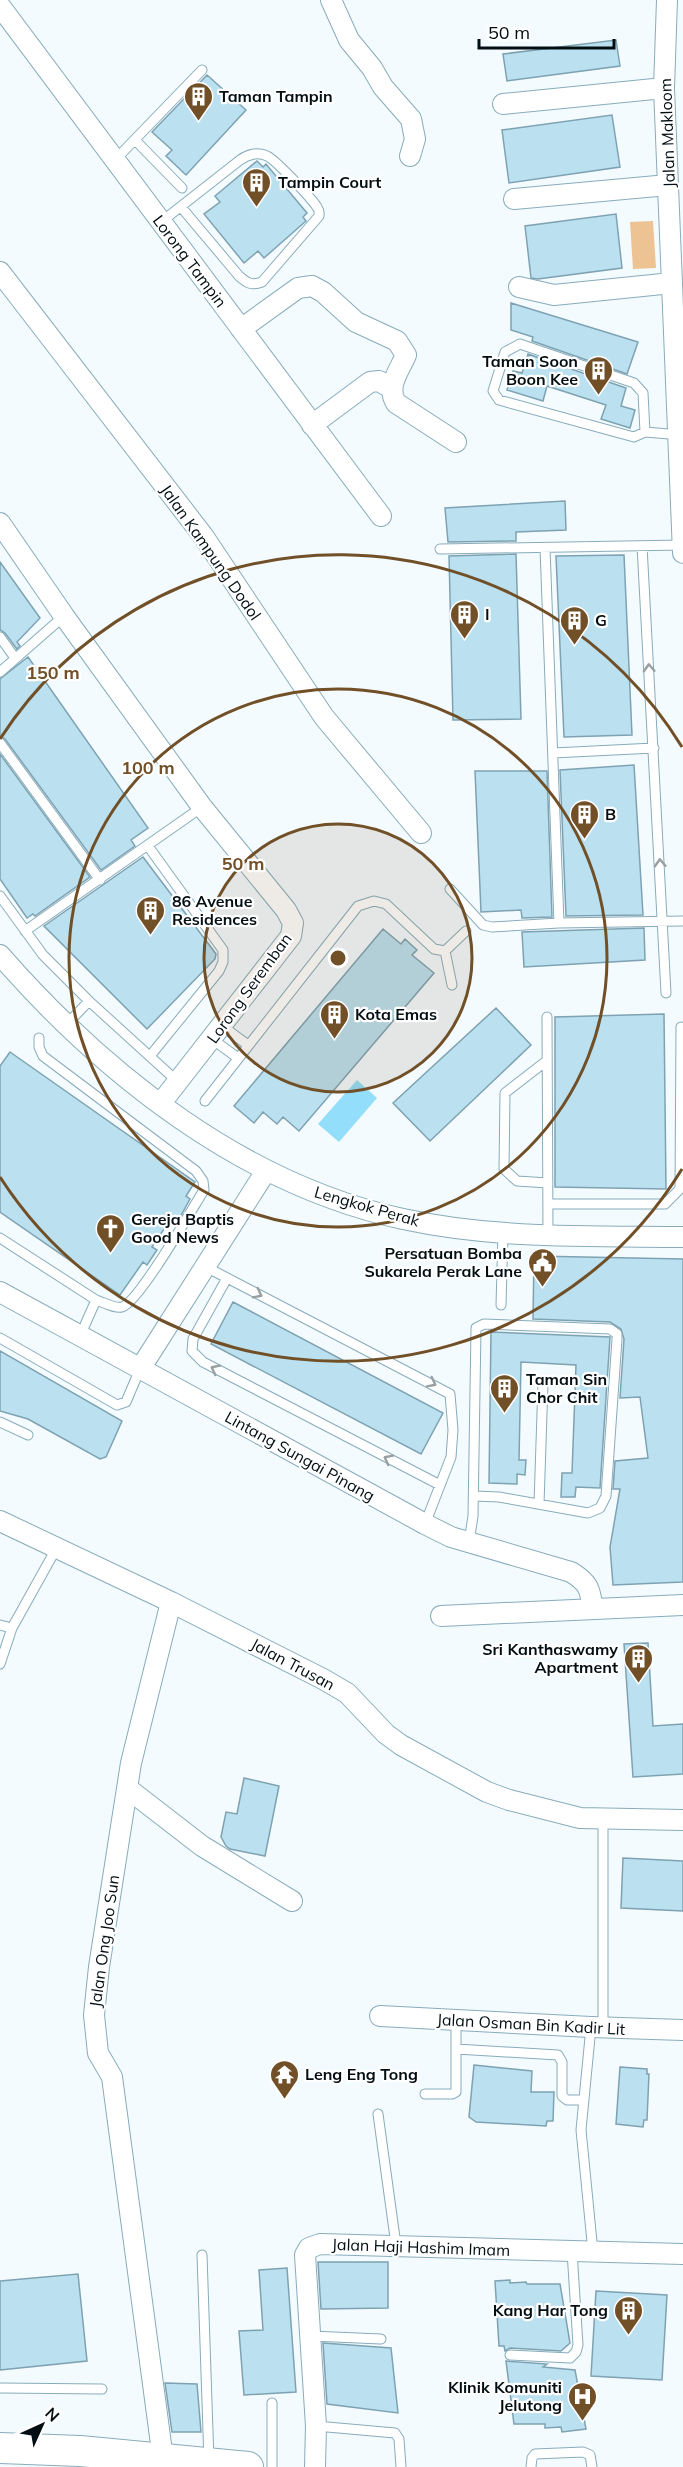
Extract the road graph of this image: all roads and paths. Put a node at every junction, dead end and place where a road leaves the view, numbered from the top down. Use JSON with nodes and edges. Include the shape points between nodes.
{"nodes":[{"id":1,"x":667,"y":0,"type":"edge"},
{"id":2,"x":336,"y":2,"type":"edge"},
{"id":3,"x":0,"y":6,"type":"edge"},
{"id":4,"x":202,"y":70,"type":"dead end"},
{"id":5,"x":664,"y":88,"type":"junction"},
{"id":6,"x":503,"y":104,"type":"dead end"},
{"id":7,"x":135,"y":140,"type":"junction"},
{"id":8,"x":410,"y":156,"type":"dead end"},
{"id":9,"x":115,"y":160,"type":"junction"},
{"id":10,"x":668,"y":185,"type":"junction"},
{"id":11,"x":182,"y":188,"type":"dead end"},
{"id":12,"x":514,"y":199,"type":"dead end"},
{"id":13,"x":181,"y":207,"type":"junction"},
{"id":14,"x":161,"y":222,"type":"junction"},
{"id":15,"x":0,"y":272,"type":"edge"},
{"id":16,"x":672,"y":283,"type":"junction"},
{"id":17,"x":519,"y":287,"type":"dead end"},
{"id":18,"x":240,"y":329,"type":"junction"},
{"id":19,"x":679,"y":338,"type":"edge"},
{"id":20,"x":391,"y":388,"type":"junction"},
{"id":21,"x":312,"y":424,"type":"junction"},
{"id":22,"x":645,"y":432,"type":"junction"},
{"id":23,"x":680,"y":435,"type":"edge"},
{"id":24,"x":456,"y":442,"type":"dead end"},
{"id":25,"x":381,"y":516,"type":"dead end"},
{"id":26,"x":0,"y":523,"type":"edge"},
{"id":27,"x":683,"y":544,"type":"edge"},
{"id":28,"x":642,"y":546,"type":"junction"},
{"id":29,"x":545,"y":548,"type":"junction"},
{"id":30,"x":440,"y":549,"type":"dead end"},
{"id":31,"x":683,"y":553,"type":"edge"},
{"id":32,"x":64,"y":616,"type":"junction"},
{"id":33,"x":0,"y":637,"type":"edge"},
{"id":34,"x":15,"y":658,"type":"junction"},
{"id":35,"x":0,"y":672,"type":"edge"},
{"id":36,"x":0,"y":743,"type":"edge"},
{"id":37,"x":654,"y":748,"type":"junction"},
{"id":38,"x":552,"y":753,"type":"junction"},
{"id":39,"x":202,"y":807,"type":"junction"},
{"id":40,"x":421,"y":833,"type":"dead end"},
{"id":41,"x":148,"y":846,"type":"junction"},
{"id":42,"x":100,"y":880,"type":"junction"},
{"id":43,"x":450,"y":889,"type":"dead end"},
{"id":44,"x":0,"y":896,"type":"edge"},
{"id":45,"x":663,"y":921,"type":"junction"},
{"id":46,"x":683,"y":921,"type":"edge"},
{"id":47,"x":559,"y":923,"type":"junction"},
{"id":48,"x":26,"y":931,"type":"junction"},
{"id":49,"x":466,"y":931,"type":"dead end"},
{"id":50,"x":445,"y":951,"type":"junction"},
{"id":51,"x":0,"y":955,"type":"edge"},
{"id":52,"x":8,"y":968,"type":"edge"},
{"id":53,"x":452,"y":985,"type":"dead end"},
{"id":54,"x":666,"y":993,"type":"dead end"},
{"id":55,"x":89,"y":1001,"type":"junction"},
{"id":56,"x":546,"y":1017,"type":"dead end"},
{"id":57,"x":67,"y":1024,"type":"junction"},
{"id":58,"x":681,"y":1028,"type":"dead end"},
{"id":59,"x":217,"y":1033,"type":"junction"},
{"id":60,"x":39,"y":1038,"type":"dead end"},
{"id":61,"x":248,"y":1045,"type":"junction"},
{"id":62,"x":150,"y":1056,"type":"junction"},
{"id":63,"x":238,"y":1058,"type":"junction"},
{"id":64,"x":545,"y":1062,"type":"junction"},
{"id":65,"x":178,"y":1082,"type":"junction"},
{"id":66,"x":205,"y":1101,"type":"dead end"},
{"id":67,"x":161,"y":1103,"type":"junction"},
{"id":68,"x":266,"y":1171,"type":"junction"},
{"id":69,"x":548,"y":1183,"type":"junction"},
{"id":70,"x":549,"y":1204,"type":"junction"},
{"id":71,"x":503,"y":1233,"type":"junction"},
{"id":72,"x":548,"y":1236,"type":"junction"},
{"id":73,"x":683,"y":1237,"type":"edge"},
{"id":74,"x":0,"y":1238,"type":"edge"},
{"id":75,"x":206,"y":1267,"type":"junction"},
{"id":76,"x":227,"y":1278,"type":"junction"},
{"id":77,"x":0,"y":1292,"type":"edge"},
{"id":78,"x":96,"y":1300,"type":"junction"},
{"id":79,"x":501,"y":1305,"type":"dead end"},
{"id":80,"x":80,"y":1336,"type":"junction"},
{"id":81,"x":0,"y":1338,"type":"edge"},
{"id":82,"x":140,"y":1369,"type":"junction"},
{"id":83,"x":543,"y":1383,"type":"dead end"},
{"id":84,"x":0,"y":1422,"type":"edge"},
{"id":85,"x":28,"y":1435,"type":"dead end"},
{"id":86,"x":440,"y":1485,"type":"junction"},
{"id":87,"x":474,"y":1496,"type":"junction"},
{"id":88,"x":539,"y":1504,"type":"junction"},
{"id":89,"x":0,"y":1521,"type":"edge"},
{"id":90,"x":425,"y":1524,"type":"junction"},
{"id":91,"x":469,"y":1542,"type":"junction"},
{"id":92,"x":56,"y":1548,"type":"junction"},
{"id":93,"x":171,"y":1602,"type":"junction"},
{"id":94,"x":683,"y":1605,"type":"edge"},
{"id":95,"x":592,"y":1609,"type":"junction"},
{"id":96,"x":441,"y":1616,"type":"dead end"},
{"id":97,"x":0,"y":1625,"type":"edge"},
{"id":98,"x":12,"y":1628,"type":"junction"},
{"id":99,"x":0,"y":1664,"type":"edge"},
{"id":100,"x":127,"y":1788,"type":"junction"},
{"id":101,"x":603,"y":1819,"type":"junction"},
{"id":102,"x":683,"y":1820,"type":"edge"},
{"id":103,"x":292,"y":1901,"type":"dead end"},
{"id":104,"x":380,"y":2016,"type":"dead end"},
{"id":105,"x":456,"y":2020,"type":"junction"},
{"id":106,"x":597,"y":2028,"type":"junction"},
{"id":107,"x":683,"y":2030,"type":"edge"},
{"id":108,"x":456,"y":2049,"type":"junction"},
{"id":109,"x":425,"y":2094,"type":"dead end"},
{"id":110,"x":584,"y":2100,"type":"junction"},
{"id":111,"x":378,"y":2114,"type":"dead end"},
{"id":112,"x":396,"y":2245,"type":"junction"},
{"id":113,"x":572,"y":2251,"type":"junction"},
{"id":114,"x":593,"y":2252,"type":"junction"},
{"id":115,"x":202,"y":2254,"type":"dead end"},
{"id":116,"x":683,"y":2254,"type":"edge"},
{"id":117,"x":311,"y":2336,"type":"junction"},
{"id":118,"x":381,"y":2339,"type":"dead end"},
{"id":119,"x":510,"y":2355,"type":"dead end"},
{"id":120,"x":0,"y":2388,"type":"edge"},
{"id":121,"x":102,"y":2389,"type":"dead end"},
{"id":122,"x":272,"y":2403,"type":"dead end"},
{"id":123,"x":316,"y":2426,"type":"junction"},
{"id":124,"x":0,"y":2448,"type":"edge"},
{"id":125,"x":163,"y":2459,"type":"junction"},
{"id":126,"x":133,"y":2462,"type":"edge"},
{"id":127,"x":209,"y":2463,"type":"junction"},
{"id":128,"x":248,"y":2467,"type":"edge"},
{"id":129,"x":272,"y":2467,"type":"edge"},
{"id":130,"x":315,"y":2467,"type":"edge"},
{"id":131,"x":401,"y":2467,"type":"edge"},
{"id":132,"x":531,"y":2467,"type":"edge"},
{"id":133,"x":592,"y":2467,"type":"edge"}],
"edges":[{"from":1,"to":5,"type":"street","name":"Jalan Makloom"},
{"from":2,"to":8,"type":"street","via":[[349,40],[382,87],[411,119],[415,139]]},
{"from":3,"to":9,"type":"street","name":"Lorong Tampin"},
{"from":4,"to":7,"type":"lane"},
{"from":5,"to":6,"type":"street"},
{"from":5,"to":10,"type":"street","name":"Jalan Makloom"},
{"from":7,"to":9,"type":"lane"},
{"from":7,"to":11,"type":"lane"},
{"from":9,"to":14,"type":"street","name":"Lorong Tampin"},
{"from":10,"to":12,"type":"street"},
{"from":10,"to":16,"type":"street","name":"Jalan Makloom"},
{"from":13,"to":13,"type":"lane","via":[[245,156],[256,153],[277,164],[317,207],[320,216],[262,282],[255,285],[247,284],[239,276]]},
{"from":13,"to":14,"type":"lane"},
{"from":14,"to":18,"type":"street","name":"Lorong Tampin"},
{"from":15,"to":40,"type":"street","name":"Jalan Kampung Dodol","via":[[204,537],[324,717]]},
{"from":16,"to":17,"type":"street","via":[[554,295]]},
{"from":16,"to":19,"type":"street","name":"Jalan Makloom"},
{"from":18,"to":20,"type":"street","via":[[298,288],[312,286],[356,322],[397,341],[406,355]]},
{"from":18,"to":21,"type":"street","name":"Lorong Tampin"},
{"from":19,"to":23,"type":"street","name":"Jalan Makloom"},
{"from":20,"to":21,"type":"street","via":[[379,381],[370,382]]},
{"from":20,"to":24,"type":"street","via":[[396,403]]},
{"from":21,"to":25,"type":"street","name":"Lorong Tampin"},
{"from":22,"to":22,"type":"lane","via":[[634,437],[499,400],[493,391],[505,352],[520,344],[634,383],[643,393]]},
{"from":22,"to":23,"type":"lane"},
{"from":23,"to":27,"type":"street","name":"Jalan Makloom"},
{"from":26,"to":32,"type":"street","name":"Lorong Seremban"},
{"from":27,"to":28,"type":"lane"},
{"from":27,"to":31,"type":"street","name":"Jalan Makloom"},
{"from":28,"to":29,"type":"lane"},
{"from":37,"to":28,"type":"lane","one_way":true},
{"from":29,"to":30,"type":"lane"},
{"from":29,"to":38,"type":"lane"},
{"from":32,"to":34,"type":"lane"},
{"from":32,"to":39,"type":"street","name":"Lorong Seremban"},
{"from":33,"to":34,"type":"lane"},
{"from":34,"to":35,"type":"lane"},
{"from":36,"to":42,"type":"lane"},
{"from":37,"to":38,"type":"lane"},
{"from":45,"to":37,"type":"lane","one_way":true},
{"from":38,"to":47,"type":"lane"},
{"from":39,"to":41,"type":"lane"},
{"from":39,"to":59,"type":"street","name":"Lorong Seremban","via":[[293,923],[291,936]]},
{"from":41,"to":42,"type":"lane"},
{"from":41,"to":62,"type":"lane","via":[[223,950],[219,971]]},
{"from":42,"to":48,"type":"lane"},
{"from":43,"to":47,"type":"lane","via":[[483,925]]},
{"from":44,"to":48,"type":"lane"},
{"from":45,"to":46,"type":"lane"},
{"from":45,"to":47,"type":"lane"},
{"from":45,"to":54,"type":"lane"},
{"from":48,"to":55,"type":"lane","via":[[43,955]]},
{"from":49,"to":50,"type":"lane"},
{"from":50,"to":53,"type":"lane"},
{"from":50,"to":61,"type":"lane","via":[[434,949],[386,904],[374,901],[358,906]]},
{"from":51,"to":52,"type":"street","name":"Lengkok Perak"},
{"from":52,"to":57,"type":"street","name":"Lengkok Perak"},
{"from":55,"to":57,"type":"lane"},
{"from":55,"to":62,"type":"lane"},
{"from":56,"to":64,"type":"lane"},
{"from":57,"to":67,"type":"street","name":"Lengkok Perak"},
{"from":58,"to":70,"type":"lane","via":[[680,1189],[665,1204]]},
{"from":59,"to":61,"type":"lane"},
{"from":59,"to":63,"type":"lane"},
{"from":59,"to":65,"type":"street","name":"Lorong Seremban"},
{"from":60,"to":78,"type":"lane","via":[[43,1056],[196,1171],[203,1181],[204,1190],[154,1271],[127,1304],[118,1307]]},
{"from":61,"to":63,"type":"lane"},
{"from":62,"to":65,"type":"lane"},
{"from":63,"to":66,"type":"lane"},
{"from":64,"to":69,"type":"lane"},
{"from":64,"to":69,"type":"lane","via":[[505,1093],[504,1169],[517,1181]]},
{"from":65,"to":67,"type":"street","name":"Lorong Seremban"},
{"from":67,"to":68,"type":"street","name":"Lengkok Perak"},
{"from":68,"to":71,"type":"street","name":"Lengkok Perak","via":[[332,1199],[402,1219]]},
{"from":68,"to":75,"type":"street"},
{"from":69,"to":70,"type":"lane"},
{"from":70,"to":72,"type":"lane"},
{"from":71,"to":72,"type":"street","name":"Lengkok Perak"},
{"from":71,"to":79,"type":"lane"},
{"from":72,"to":73,"type":"street","name":"Lengkok Perak"},
{"from":74,"to":78,"type":"lane"},
{"from":75,"to":76,"type":"lane"},
{"from":75,"to":82,"type":"street"},
{"from":76,"to":86,"type":"lane","one_way":true,"via":[[450,1394],[451,1457]]},
{"from":86,"to":76,"type":"lane","one_way":true,"via":[[202,1362],[192,1351],[193,1339]]},
{"from":77,"to":80,"type":"street","name":"Lintang Sungai Pinang"},
{"from":78,"to":80,"type":"lane"},
{"from":80,"to":82,"type":"street","name":"Lintang Sungai Pinang"},
{"from":81,"to":82,"type":"lane","via":[[117,1405],[126,1402]]},
{"from":82,"to":90,"type":"street","name":"Lintang Sungai Pinang"},
{"from":83,"to":88,"type":"lane"},
{"from":84,"to":85,"type":"lane"},
{"from":86,"to":90,"type":"lane"},
{"from":87,"to":88,"type":"lane"},
{"from":87,"to":88,"type":"lane","via":[[476,1328],[484,1324],[610,1329],[617,1339],[604,1502],[595,1512],[588,1513]]},
{"from":87,"to":91,"type":"lane"},
{"from":89,"to":92,"type":"street","name":"Jalan Trusan"},
{"from":90,"to":91,"type":"street","name":"Lintang Sungai Pinang"},
{"from":91,"to":95,"type":"street","name":"Lintang Sungai Pinang","via":[[571,1572],[585,1580],[591,1592]]},
{"from":92,"to":93,"type":"street","name":"Jalan Trusan"},
{"from":92,"to":98,"type":"lane"},
{"from":93,"to":100,"type":"street","name":"Jalan Ong Joo Sun"},
{"from":93,"to":101,"type":"street","name":"Jalan Trusan","via":[[322,1679],[347,1694],[401,1745],[488,1792],[580,1818]]},
{"from":94,"to":95,"type":"street"},
{"from":95,"to":96,"type":"street"},
{"from":97,"to":98,"type":"lane"},
{"from":98,"to":99,"type":"lane"},
{"from":100,"to":103,"type":"street","via":[[202,1846]]},
{"from":100,"to":125,"type":"street","name":"Jalan Ong Joo Sun","via":[[94,2015],[98,2054],[112,2077]]},
{"from":101,"to":102,"type":"street","name":"Jalan Trusan"},
{"from":101,"to":106,"type":"lane"},
{"from":104,"to":105,"type":"street","name":"Jalan Osman Bin Kadir Lit"},
{"from":105,"to":106,"type":"street","name":"Jalan Osman Bin Kadir Lit"},
{"from":105,"to":108,"type":"lane"},
{"from":106,"to":107,"type":"street","name":"Jalan Osman Bin Kadir Lit"},
{"from":106,"to":110,"type":"lane"},
{"from":108,"to":109,"type":"lane","via":[[456,2092]]},
{"from":108,"to":110,"type":"lane","via":[[558,2055],[562,2062],[562,2096],[567,2100]]},
{"from":110,"to":114,"type":"lane","via":[[580,2130]]},
{"from":111,"to":112,"type":"lane"},
{"from":112,"to":113,"type":"street","name":"Jalan Haji Hashim Imam"},
{"from":112,"to":117,"type":"street","name":"Jalan Haji Hashim Imam","via":[[320,2244],[309,2248],[305,2255]]},
{"from":113,"to":114,"type":"street","name":"Jalan Haji Hashim Imam"},
{"from":113,"to":119,"type":"lane","via":[[576,2352],[570,2358]]},
{"from":114,"to":116,"type":"street","name":"Jalan Haji Hashim Imam"},
{"from":115,"to":127,"type":"lane"},
{"from":117,"to":118,"type":"lane"},
{"from":117,"to":123,"type":"street","name":"Jalan Haji Hashim Imam"},
{"from":120,"to":121,"type":"lane"},
{"from":122,"to":129,"type":"lane"},
{"from":123,"to":130,"type":"street","name":"Jalan Haji Hashim Imam"},
{"from":123,"to":131,"type":"lane","via":[[395,2433]]},
{"from":124,"to":126,"type":"main road","via":[[80,2451]]},
{"from":125,"to":126,"type":"main road"},
{"from":125,"to":127,"type":"main road"},
{"from":127,"to":128,"type":"main road"},
{"from":132,"to":133,"type":"lane","via":[[535,2454],[583,2452],[590,2455]]}]}
